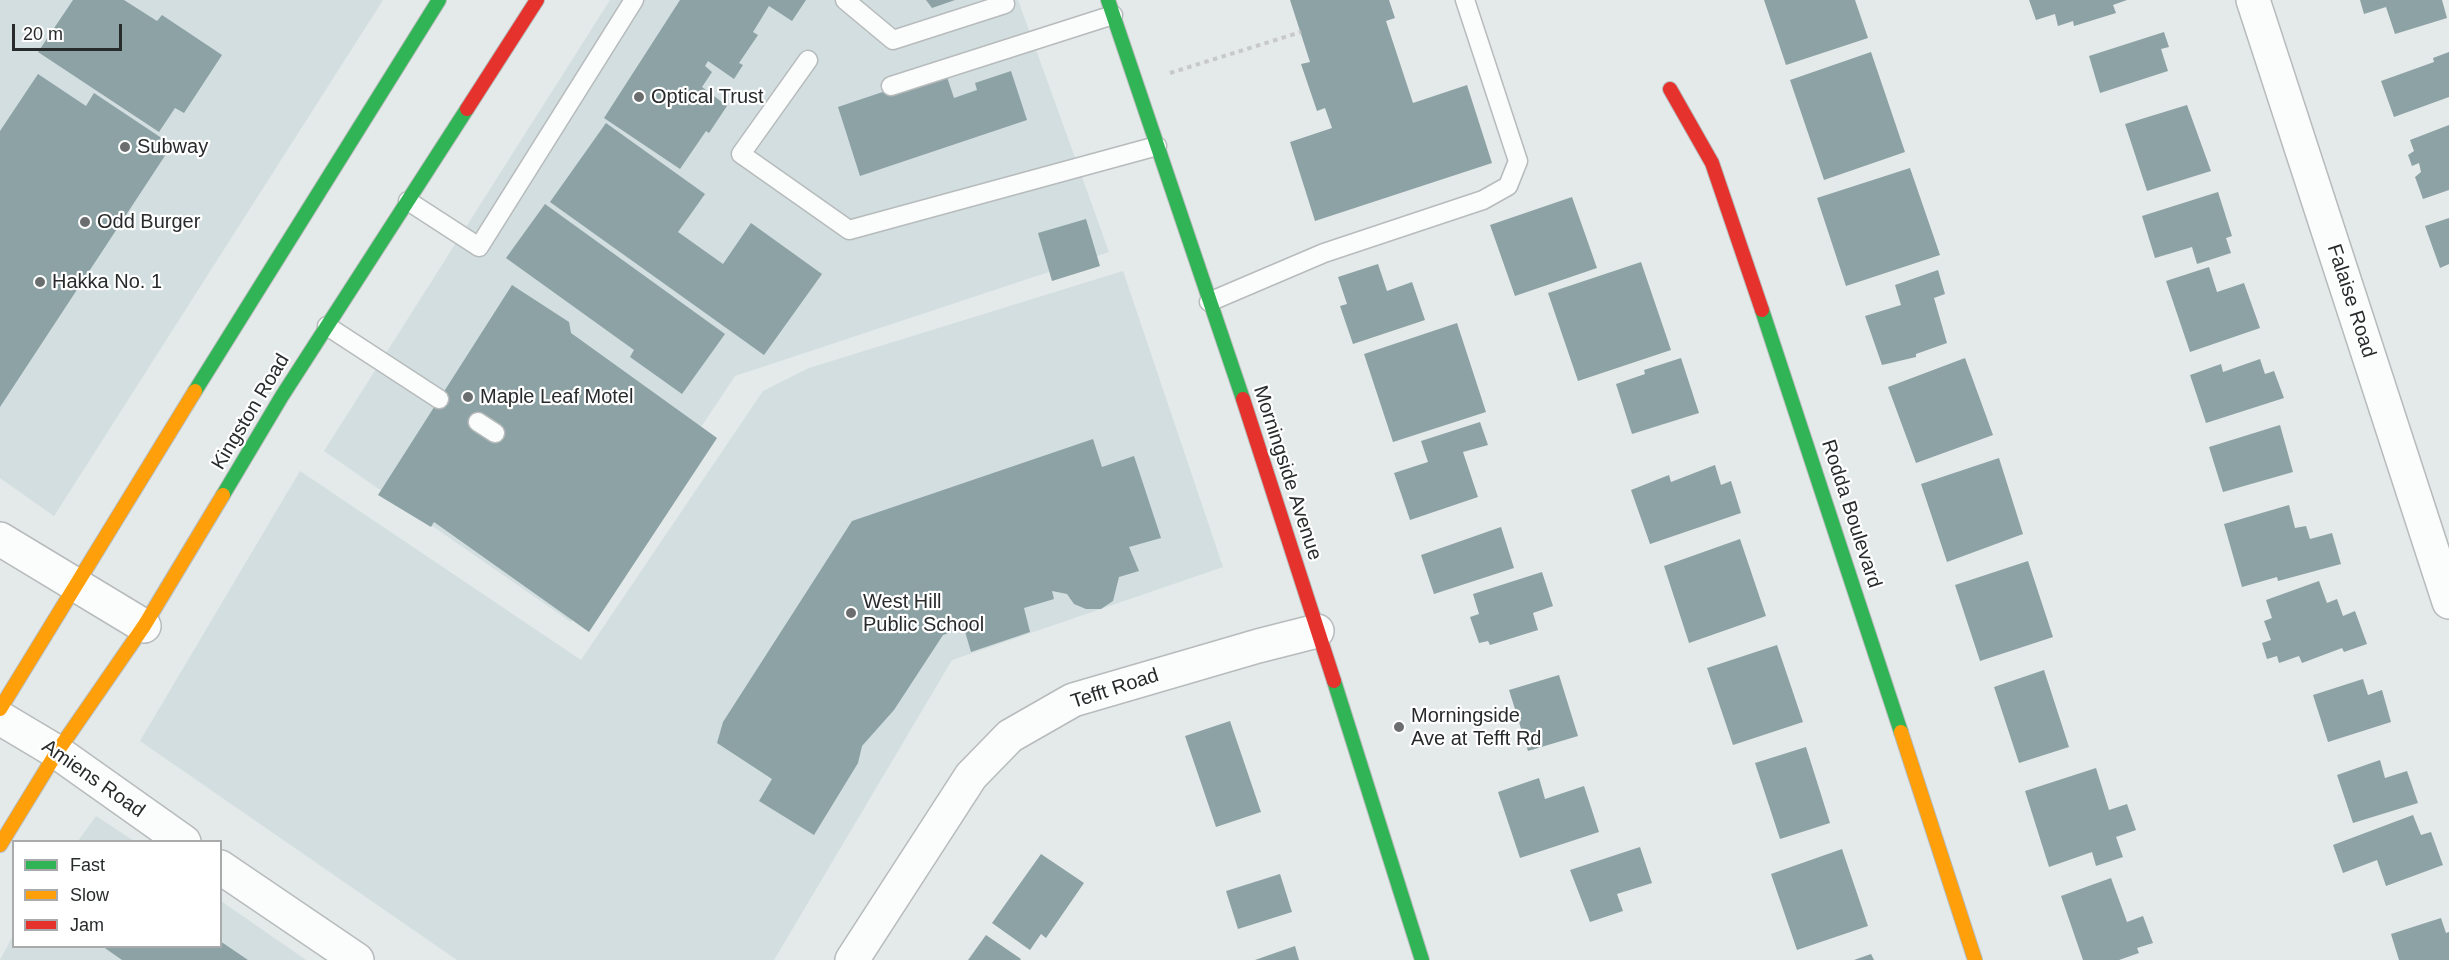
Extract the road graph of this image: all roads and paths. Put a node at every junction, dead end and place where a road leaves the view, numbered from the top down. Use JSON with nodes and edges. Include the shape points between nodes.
{"nodes":[{"id":1,"x":439,"y":0,"type":"edge"},
{"id":2,"x":537,"y":0,"type":"edge"},
{"id":3,"x":634,"y":0,"type":"edge"},
{"id":4,"x":846,"y":0,"type":"edge"},
{"id":5,"x":1465,"y":0,"type":"edge"},
{"id":6,"x":2253,"y":0,"type":"edge"},
{"id":7,"x":1009,"y":1,"type":"edge"},
{"id":8,"x":1110,"y":8,"type":"edge"},
{"id":9,"x":1300,"y":32,"type":"dead end"},
{"id":10,"x":808,"y":60,"type":"dead end"},
{"id":11,"x":1136,"y":84,"type":"junction"},
{"id":12,"x":891,"y":86,"type":"dead end"},
{"id":13,"x":1670,"y":89,"type":"dead end"},
{"id":14,"x":1157,"y":146,"type":"junction"},
{"id":15,"x":408,"y":201,"type":"junction"},
{"id":16,"x":1209,"y":302,"type":"junction"},
{"id":17,"x":327,"y":326,"type":"junction"},
{"id":18,"x":439,"y":399,"type":"dead end"},
{"id":19,"x":477,"y":422,"type":"dead end"},
{"id":20,"x":495,"y":432,"type":"dead end"},
{"id":21,"x":0,"y":539,"type":"edge"},
{"id":22,"x":75,"y":584,"type":"junction"},
{"id":23,"x":2449,"y":602,"type":"edge"},
{"id":24,"x":144,"y":626,"type":"junction"},
{"id":25,"x":1317,"y":631,"type":"junction"},
{"id":26,"x":0,"y":709,"type":"edge"},
{"id":27,"x":0,"y":718,"type":"edge"},
{"id":28,"x":57,"y":753,"type":"junction"},
{"id":29,"x":181,"y":840,"type":"edge"},
{"id":30,"x":0,"y":845,"type":"edge"},
{"id":31,"x":222,"y":868,"type":"edge"},
{"id":32,"x":357,"y":960,"type":"edge"},
{"id":33,"x":852,"y":960,"type":"edge"},
{"id":34,"x":1422,"y":960,"type":"edge"},
{"id":35,"x":1975,"y":960,"type":"edge"}],
"edges":[{"from":1,"to":22,"type":"main road"},
{"from":2,"to":15,"type":"main road","name":"Kingston Road"},
{"from":3,"to":15,"type":"lane","via":[[479,247]]},
{"from":4,"to":7,"type":"lane","via":[[893,40]]},
{"from":5,"to":16,"type":"lane","via":[[1518,161],[1508,186],[1483,200],[1323,253]]},
{"from":6,"to":23,"type":"street","name":"Falaise Road"},
{"from":8,"to":11,"type":"main road","name":"Morningside Avenue"},
{"from":8,"to":12,"type":"lane"},
{"from":9,"to":11,"type":"path"},
{"from":10,"to":14,"type":"lane","via":[[741,154],[849,230]]},
{"from":11,"to":14,"type":"main road","name":"Morningside Avenue"},
{"from":13,"to":35,"type":"main road","name":"Rodda Boulevard","via":[[1712,163]]},
{"from":14,"to":16,"type":"main road","name":"Morningside Avenue"},
{"from":15,"to":17,"type":"main road","name":"Kingston Road"},
{"from":16,"to":25,"type":"main road","name":"Morningside Avenue"},
{"from":17,"to":18,"type":"lane"},
{"from":17,"to":24,"type":"main road","name":"Kingston Road"},
{"from":19,"to":20,"type":"lane"},
{"from":21,"to":22,"type":"street"},
{"from":22,"to":24,"type":"street"},
{"from":22,"to":26,"type":"main road"},
{"from":24,"to":28,"type":"main road","name":"Kingston Road"},
{"from":25,"to":33,"type":"street","name":"Tefft Road","via":[[1073,700],[1010,736],[971,776]]},
{"from":25,"to":34,"type":"main road","name":"Morningside Avenue"},
{"from":27,"to":28,"type":"street","name":"Amiens Road"},
{"from":28,"to":29,"type":"street","name":"Amiens Road"},
{"from":28,"to":30,"type":"main road","name":"Kingston Road"},
{"from":31,"to":32,"type":"street"}]}
